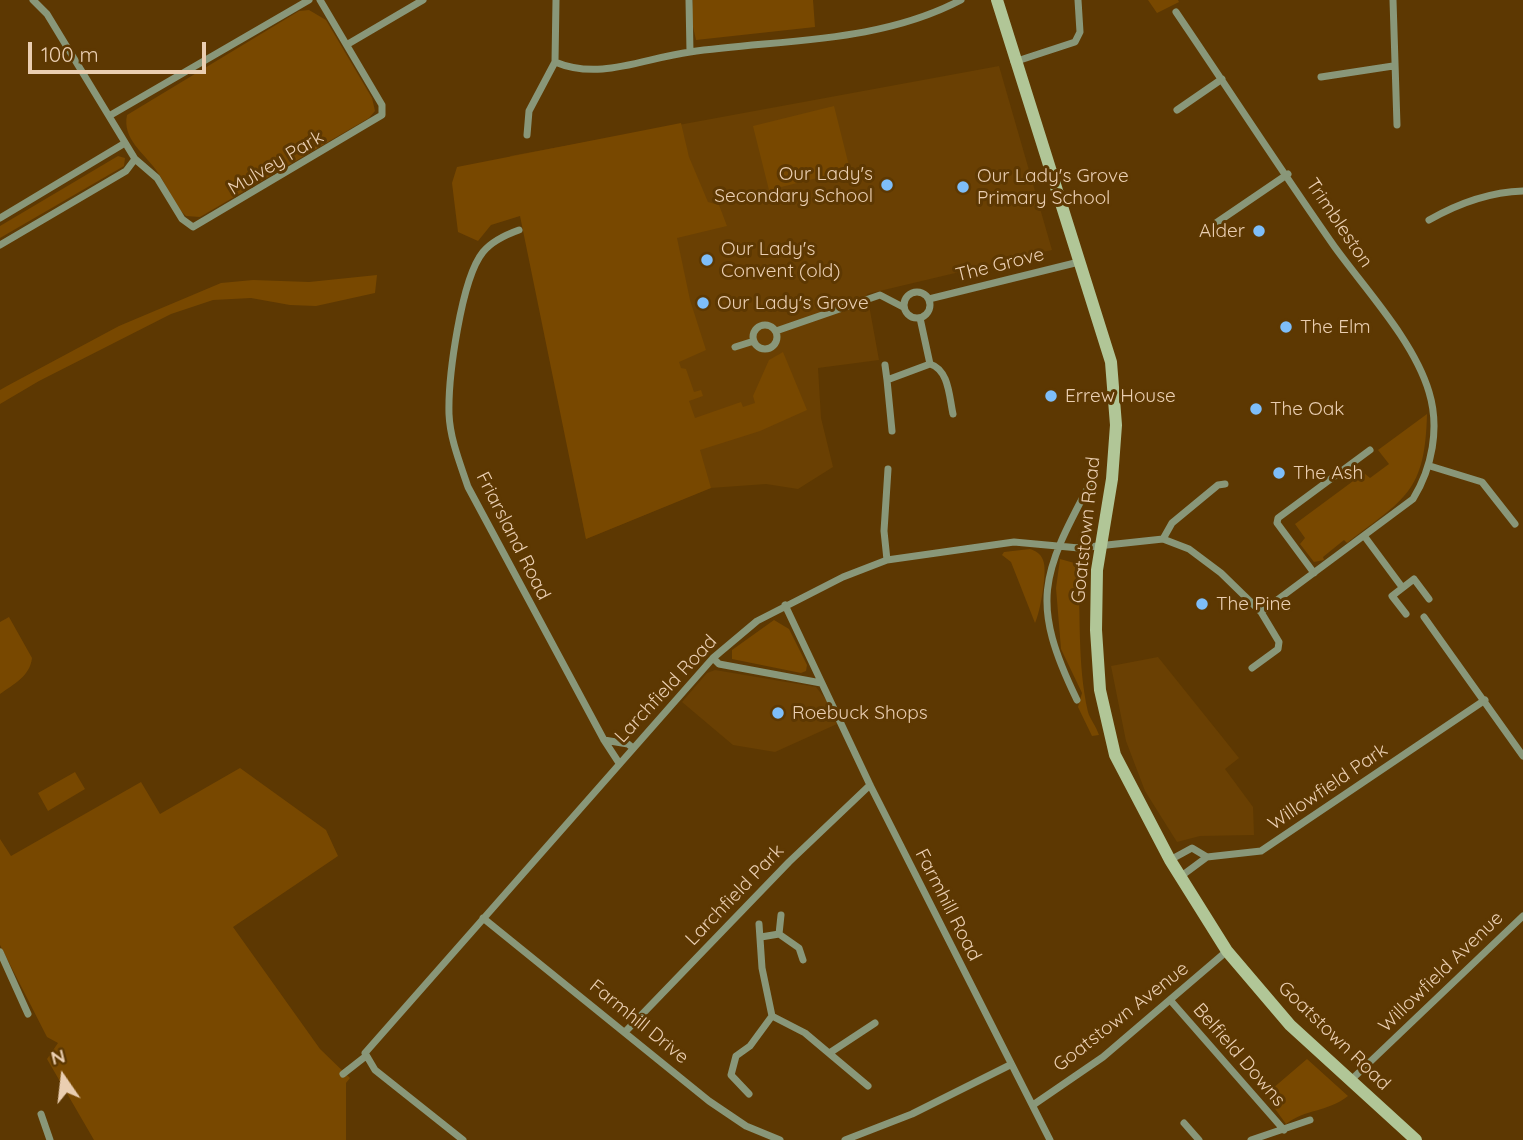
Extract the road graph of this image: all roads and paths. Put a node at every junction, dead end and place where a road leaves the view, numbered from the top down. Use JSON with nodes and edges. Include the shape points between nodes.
{"nodes":[{"id":1,"x":33,"y":0,"type":"edge"},
{"id":2,"x":309,"y":0,"type":"edge"},
{"id":3,"x":320,"y":0,"type":"edge"},
{"id":4,"x":423,"y":0,"type":"edge"},
{"id":5,"x":556,"y":0,"type":"edge"},
{"id":6,"x":689,"y":0,"type":"edge"},
{"id":7,"x":961,"y":0,"type":"edge"},
{"id":8,"x":997,"y":0,"type":"edge"},
{"id":9,"x":1078,"y":0,"type":"edge"},
{"id":10,"x":1393,"y":0,"type":"edge"},
{"id":11,"x":947,"y":3,"type":"edge"},
{"id":12,"x":1176,"y":12,"type":"dead end"},
{"id":13,"x":348,"y":44,"type":"junction"},
{"id":14,"x":690,"y":52,"type":"junction"},
{"id":15,"x":555,"y":62,"type":"junction"},
{"id":16,"x":1014,"y":62,"type":"junction"},
{"id":17,"x":1393,"y":66,"type":"junction"},
{"id":18,"x":1321,"y":77,"type":"dead end"},
{"id":19,"x":1222,"y":79,"type":"junction"},
{"id":20,"x":1177,"y":110,"type":"dead end"},
{"id":21,"x":109,"y":116,"type":"junction"},
{"id":22,"x":1396,"y":125,"type":"dead end"},
{"id":23,"x":527,"y":135,"type":"dead end"},
{"id":24,"x":125,"y":143,"type":"junction"},
{"id":25,"x":135,"y":159,"type":"junction"},
{"id":26,"x":1288,"y":174,"type":"junction"},
{"id":27,"x":1523,"y":191,"type":"edge"},
{"id":28,"x":0,"y":218,"type":"edge"},
{"id":29,"x":1429,"y":220,"type":"dead end"},
{"id":30,"x":1216,"y":223,"type":"dead end"},
{"id":31,"x":519,"y":230,"type":"dead end"},
{"id":32,"x":0,"y":245,"type":"edge"},
{"id":33,"x":1079,"y":262,"type":"junction"},
{"id":34,"x":929,"y":299,"type":"junction"},
{"id":35,"x":904,"y":306,"type":"junction"},
{"id":36,"x":920,"y":318,"type":"junction"},
{"id":37,"x":776,"y":331,"type":"junction"},
{"id":38,"x":754,"y":341,"type":"junction"},
{"id":39,"x":735,"y":347,"type":"dead end"},
{"id":40,"x":930,"y":364,"type":"junction"},
{"id":41,"x":885,"y":365,"type":"dead end"},
{"id":42,"x":887,"y":380,"type":"junction"},
{"id":43,"x":953,"y":414,"type":"dead end"},
{"id":44,"x":892,"y":431,"type":"dead end"},
{"id":45,"x":1370,"y":450,"type":"dead end"},
{"id":46,"x":1430,"y":466,"type":"junction"},
{"id":47,"x":888,"y":469,"type":"dead end"},
{"id":48,"x":1090,"y":484,"type":"dead end"},
{"id":49,"x":1225,"y":484,"type":"dead end"},
{"id":50,"x":1515,"y":524,"type":"dead end"},
{"id":51,"x":1365,"y":537,"type":"junction"},
{"id":52,"x":1163,"y":539,"type":"junction"},
{"id":53,"x":1101,"y":543,"type":"junction"},
{"id":54,"x":1057,"y":545,"type":"junction"},
{"id":55,"x":887,"y":560,"type":"junction"},
{"id":56,"x":1314,"y":573,"type":"junction"},
{"id":57,"x":1402,"y":587,"type":"junction"},
{"id":58,"x":1429,"y":599,"type":"dead end"},
{"id":59,"x":785,"y":605,"type":"junction"},
{"id":60,"x":1261,"y":612,"type":"junction"},
{"id":61,"x":1406,"y":614,"type":"dead end"},
{"id":62,"x":1424,"y":617,"type":"dead end"},
{"id":63,"x":713,"y":658,"type":"junction"},
{"id":64,"x":1251,"y":668,"type":"dead end"},
{"id":65,"x":821,"y":683,"type":"junction"},
{"id":66,"x":1077,"y":700,"type":"dead end"},
{"id":67,"x":1485,"y":700,"type":"junction"},
{"id":68,"x":604,"y":740,"type":"junction"},
{"id":69,"x":633,"y":748,"type":"junction"},
{"id":70,"x":1523,"y":756,"type":"edge"},
{"id":71,"x":620,"y":763,"type":"junction"},
{"id":72,"x":870,"y":785,"type":"junction"},
{"id":73,"x":1207,"y":857,"type":"junction"},
{"id":74,"x":1170,"y":860,"type":"junction"},
{"id":75,"x":1180,"y":877,"type":"junction"},
{"id":76,"x":781,"y":915,"type":"dead end"},
{"id":77,"x":1523,"y":916,"type":"edge"},
{"id":78,"x":483,"y":918,"type":"junction"},
{"id":79,"x":760,"y":924,"type":"dead end"},
{"id":80,"x":779,"y":934,"type":"junction"},
{"id":81,"x":761,"y":937,"type":"junction"},
{"id":82,"x":1227,"y":951,"type":"junction"},
{"id":83,"x":0,"y":952,"type":"edge"},
{"id":84,"x":803,"y":960,"type":"dead end"},
{"id":85,"x":1171,"y":1001,"type":"junction"},
{"id":86,"x":28,"y":1014,"type":"dead end"},
{"id":87,"x":772,"y":1016,"type":"junction"},
{"id":88,"x":874,"y":1023,"type":"dead end"},
{"id":89,"x":626,"y":1031,"type":"junction"},
{"id":90,"x":831,"y":1052,"type":"junction"},
{"id":91,"x":365,"y":1055,"type":"junction"},
{"id":92,"x":1010,"y":1065,"type":"junction"},
{"id":93,"x":343,"y":1074,"type":"dead end"},
{"id":94,"x":1350,"y":1081,"type":"junction"},
{"id":95,"x":868,"y":1086,"type":"dead end"},
{"id":96,"x":749,"y":1094,"type":"dead end"},
{"id":97,"x":1033,"y":1105,"type":"junction"},
{"id":98,"x":41,"y":1114,"type":"dead end"},
{"id":99,"x":1310,"y":1121,"type":"dead end"},
{"id":100,"x":1184,"y":1123,"type":"dead end"},
{"id":101,"x":1284,"y":1130,"type":"junction"},
{"id":102,"x":50,"y":1140,"type":"edge"},
{"id":103,"x":463,"y":1140,"type":"edge"},
{"id":104,"x":780,"y":1140,"type":"edge"},
{"id":105,"x":845,"y":1140,"type":"edge"},
{"id":106,"x":1050,"y":1140,"type":"edge"},
{"id":107,"x":1199,"y":1140,"type":"edge"},
{"id":108,"x":1251,"y":1140,"type":"edge"},
{"id":109,"x":1416,"y":1140,"type":"edge"}],
"edges":[{"from":1,"to":21,"type":"street","name":"Mulvey Park","via":[[47,14]]},
{"from":2,"to":21,"type":"street"},
{"from":3,"to":13,"type":"street","name":"Mulvey Park"},
{"from":4,"to":13,"type":"street"},
{"from":5,"to":15,"type":"street"},
{"from":6,"to":14,"type":"street"},
{"from":7,"to":11,"type":"street"},
{"from":8,"to":16,"type":"main road","name":"Goatstown Road"},
{"from":9,"to":16,"type":"street","via":[[1080,32],[1075,42]]},
{"from":10,"to":17,"type":"street"},
{"from":11,"to":14,"type":"street","via":[[882,27],[807,42]]},
{"from":12,"to":19,"type":"street","name":"Trimbleston"},
{"from":13,"to":25,"type":"street","name":"Mulvey Park","via":[[382,105],[378,120],[201,225],[184,222],[157,178]]},
{"from":14,"to":15,"type":"street","via":[[601,71],[573,70]]},
{"from":15,"to":23,"type":"street","via":[[529,111]]},
{"from":16,"to":33,"type":"main road","name":"Goatstown Road"},
{"from":17,"to":18,"type":"street"},
{"from":17,"to":22,"type":"street"},
{"from":19,"to":20,"type":"street"},
{"from":19,"to":26,"type":"street","name":"Trimbleston"},
{"from":21,"to":24,"type":"street","name":"Mulvey Park"},
{"from":24,"to":25,"type":"street","name":"Mulvey Park"},
{"from":24,"to":28,"type":"street"},
{"from":25,"to":32,"type":"street","via":[[126,171]]},
{"from":26,"to":30,"type":"street"},
{"from":26,"to":46,"type":"street","name":"Trimbleston","via":[[1417,361],[1430,394],[1434,443]]},
{"from":27,"to":29,"type":"street","via":[[1500,191]]},
{"from":31,"to":68,"type":"street","name":"Friarsland Road","via":[[493,242],[472,268],[454,360],[449,413],[454,447],[468,487]]},
{"from":33,"to":34,"type":"street","name":"The Grove"},
{"from":33,"to":53,"type":"main road","name":"Goatstown Road","via":[[1111,362],[1116,401],[1112,480]]},
{"from":34,"to":35,"type":"street","name":"The Grove","via":[[915,291],[905,298]]},
{"from":34,"to":36,"type":"street","via":[[929,311]]},
{"from":35,"to":36,"type":"street","via":[[911,317]]},
{"from":35,"to":37,"type":"street","via":[[880,295]]},
{"from":36,"to":40,"type":"street"},
{"from":37,"to":38,"type":"street","via":[[762,326]]},
{"from":37,"to":38,"type":"street","via":[[771,348],[759,348]]},
{"from":38,"to":39,"type":"street"},
{"from":40,"to":42,"type":"street"},
{"from":40,"to":43,"type":"street","via":[[944,376]]},
{"from":41,"to":42,"type":"street"},
{"from":42,"to":44,"type":"street"},
{"from":45,"to":56,"type":"street","via":[[1278,518],[1277,523]]},
{"from":46,"to":50,"type":"street","via":[[1482,482]]},
{"from":46,"to":51,"type":"street","name":"Trimbleston","via":[[1413,499]]},
{"from":47,"to":55,"type":"street"},
{"from":48,"to":54,"type":"street"},
{"from":49,"to":52,"type":"street","via":[[1172,523]]},
{"from":51,"to":56,"type":"street","name":"Trimbleston"},
{"from":51,"to":57,"type":"street"},
{"from":52,"to":53,"type":"street"},
{"from":52,"to":60,"type":"street","via":[[1189,549]]},
{"from":53,"to":54,"type":"street","name":"Larchfield Road","via":[[1079,548]]},
{"from":53,"to":74,"type":"main road","name":"Goatstown Road","via":[[1096,630],[1105,719],[1120,768]]},
{"from":54,"to":55,"type":"street","name":"Larchfield Road","via":[[1014,542]]},
{"from":54,"to":66,"type":"street","via":[[1048,573],[1048,622],[1054,650]]},
{"from":55,"to":59,"type":"street","name":"Larchfield Road"},
{"from":56,"to":60,"type":"street","name":"Trimbleston"},
{"from":57,"to":58,"type":"street","via":[[1413,579]]},
{"from":57,"to":61,"type":"street","via":[[1392,596]]},
{"from":59,"to":63,"type":"street","name":"Larchfield Road","via":[[757,621]]},
{"from":59,"to":65,"type":"street","name":"Farmhill Road"},
{"from":60,"to":64,"type":"street","via":[[1279,642],[1278,649]]},
{"from":62,"to":67,"type":"street"},
{"from":63,"to":65,"type":"street","via":[[719,664]]},
{"from":63,"to":69,"type":"street","name":"Larchfield Road"},
{"from":65,"to":72,"type":"street","name":"Farmhill Road"},
{"from":67,"to":70,"type":"street"},
{"from":67,"to":73,"type":"street","name":"Willowfield Park","via":[[1261,851]]},
{"from":68,"to":69,"type":"street"},
{"from":68,"to":71,"type":"street","name":"Friarsland Road"},
{"from":69,"to":71,"type":"street","name":"Larchfield Road"},
{"from":71,"to":78,"type":"street","name":"Larchfield Road"},
{"from":72,"to":89,"type":"street","name":"Larchfield Park"},
{"from":72,"to":92,"type":"street","name":"Farmhill Road"},
{"from":73,"to":74,"type":"street","name":"Willowfield Park","via":[[1192,848]]},
{"from":73,"to":75,"type":"street"},
{"from":74,"to":75,"type":"main road","name":"Goatstown Road"},
{"from":75,"to":82,"type":"main road","name":"Goatstown Road"},
{"from":76,"to":80,"type":"street"},
{"from":77,"to":94,"type":"street","name":"Willowfield Avenue"},
{"from":78,"to":89,"type":"street","name":"Farmhill Drive"},
{"from":78,"to":91,"type":"street","name":"Larchfield Road"},
{"from":79,"to":81,"type":"street"},
{"from":80,"to":81,"type":"street"},
{"from":80,"to":84,"type":"street","via":[[799,948]]},
{"from":81,"to":87,"type":"street"},
{"from":82,"to":85,"type":"street","name":"Goatstown Avenue"},
{"from":82,"to":94,"type":"main road","name":"Goatstown Road","via":[[1290,1025]]},
{"from":83,"to":86,"type":"street"},
{"from":85,"to":97,"type":"street","name":"Goatstown Avenue","via":[[1103,1057]]},
{"from":85,"to":101,"type":"street","name":"Belfield Downs"},
{"from":87,"to":90,"type":"street"},
{"from":87,"to":96,"type":"street","via":[[750,1046],[736,1056],[731,1074]]},
{"from":88,"to":90,"type":"street"},
{"from":89,"to":104,"type":"street","name":"Farmhill Drive","via":[[709,1101],[746,1126]]},
{"from":90,"to":95,"type":"street"},
{"from":91,"to":93,"type":"street","name":"Larchfield Road"},
{"from":91,"to":103,"type":"street","via":[[375,1070]]},
{"from":92,"to":97,"type":"street","name":"Farmhill Road"},
{"from":92,"to":105,"type":"street","via":[[912,1114]]},
{"from":94,"to":109,"type":"main road","name":"Goatstown Road"},
{"from":97,"to":106,"type":"street","name":"Farmhill Road"},
{"from":98,"to":102,"type":"street"},
{"from":99,"to":101,"type":"street","name":"Belfield Downs"},
{"from":100,"to":107,"type":"street"},
{"from":101,"to":108,"type":"street","name":"Belfield Downs"}]}
